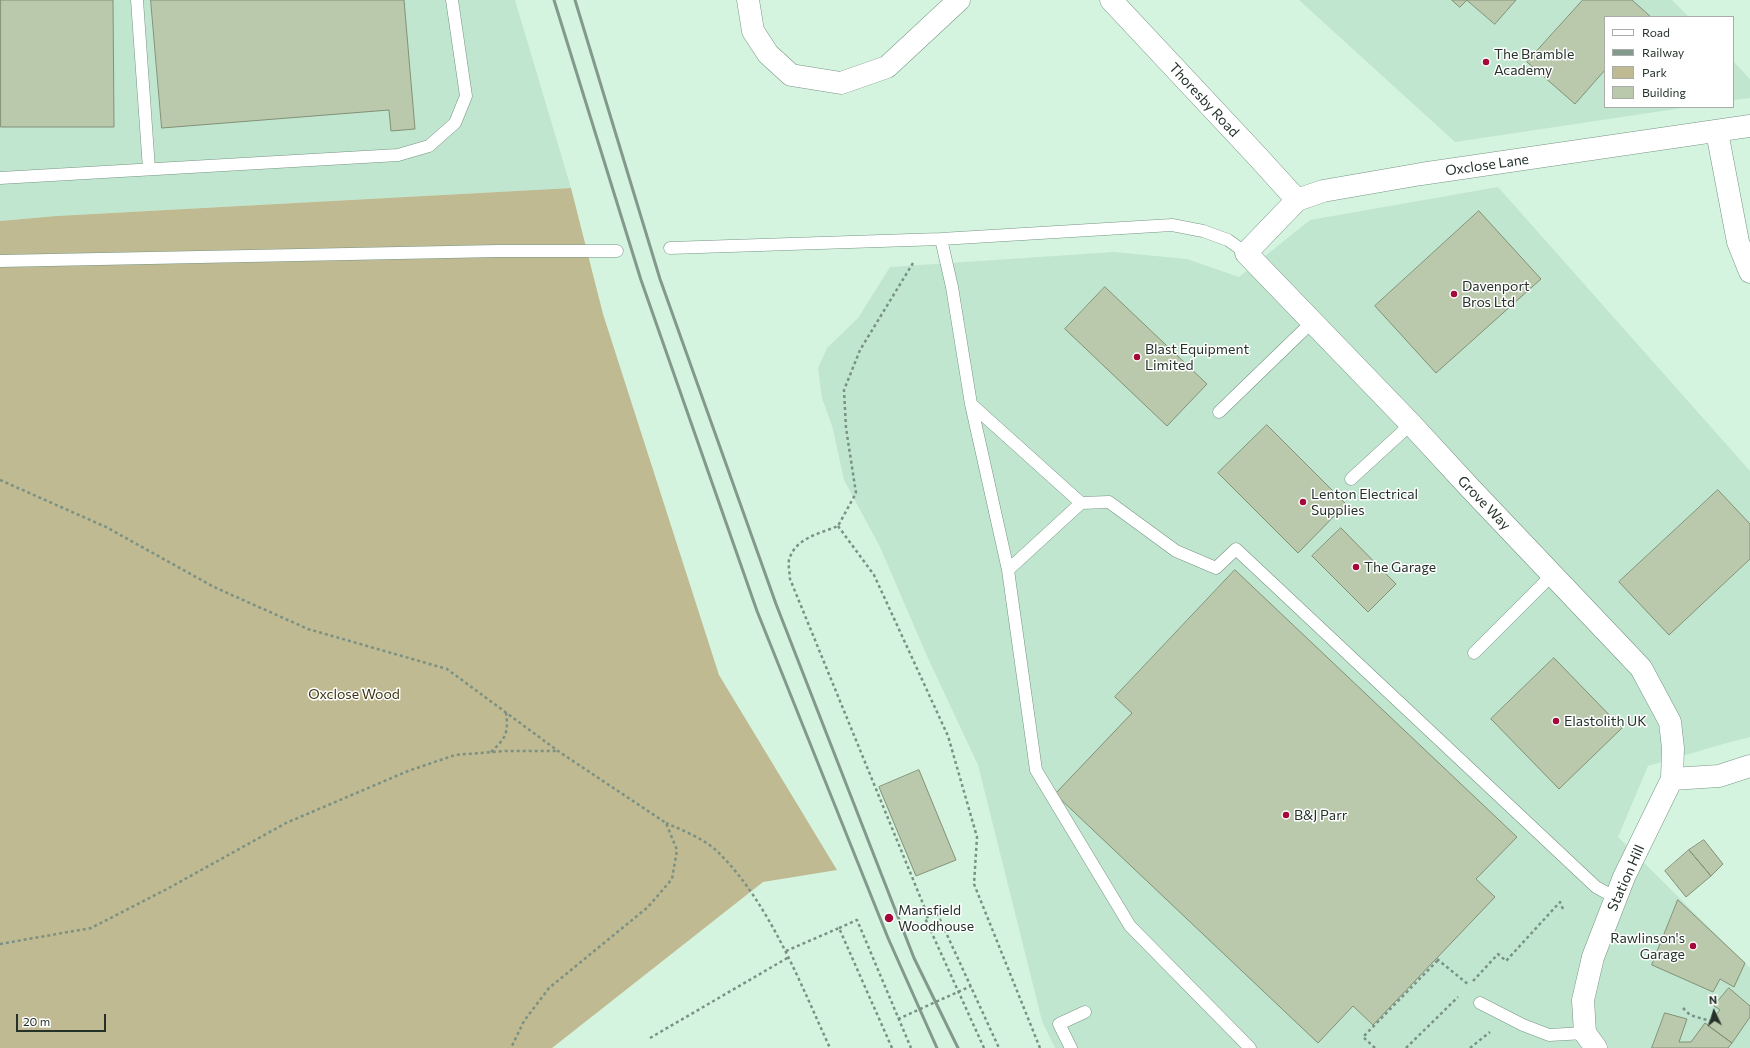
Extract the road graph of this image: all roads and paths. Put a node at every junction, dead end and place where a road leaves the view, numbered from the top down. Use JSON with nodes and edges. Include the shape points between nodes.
{"nodes":[{"id":1,"x":136,"y":0,"type":"edge"},
{"id":2,"x":452,"y":0,"type":"edge"},
{"id":3,"x":748,"y":0,"type":"edge"},
{"id":4,"x":959,"y":0,"type":"edge"},
{"id":5,"x":1111,"y":0,"type":"edge"},
{"id":6,"x":1750,"y":126,"type":"edge"},
{"id":7,"x":1717,"y":132,"type":"junction"},
{"id":8,"x":149,"y":169,"type":"junction"},
{"id":9,"x":0,"y":178,"type":"edge"},
{"id":10,"x":1297,"y":200,"type":"junction"},
{"id":11,"x":942,"y":239,"type":"junction"},
{"id":12,"x":926,"y":240,"type":"junction"},
{"id":13,"x":670,"y":248,"type":"dead end"},
{"id":14,"x":617,"y":251,"type":"dead end"},
{"id":15,"x":1246,"y":252,"type":"junction"},
{"id":16,"x":0,"y":261,"type":"edge"},
{"id":17,"x":1750,"y":272,"type":"edge"},
{"id":18,"x":1312,"y":322,"type":"junction"},
{"id":19,"x":971,"y":404,"type":"junction"},
{"id":20,"x":1220,"y":412,"type":"dead end"},
{"id":21,"x":1411,"y":424,"type":"junction"},
{"id":22,"x":1351,"y":479,"type":"dead end"},
{"id":23,"x":0,"y":480,"type":"edge"},
{"id":24,"x":1081,"y":503,"type":"junction"},
{"id":25,"x":838,"y":526,"type":"junction"},
{"id":26,"x":1008,"y":570,"type":"junction"},
{"id":27,"x":1553,"y":574,"type":"junction"},
{"id":28,"x":1474,"y":653,"type":"dead end"},
{"id":29,"x":506,"y":713,"type":"junction"},
{"id":30,"x":558,"y":751,"type":"junction"},
{"id":31,"x":490,"y":752,"type":"junction"},
{"id":32,"x":1750,"y":766,"type":"edge"},
{"id":33,"x":1672,"y":779,"type":"junction"},
{"id":34,"x":666,"y":823,"type":"junction"},
{"id":35,"x":1616,"y":898,"type":"junction"},
{"id":36,"x":1563,"y":909,"type":"dead end"},
{"id":37,"x":928,"y":916,"type":"junction"},
{"id":38,"x":838,"y":928,"type":"junction"},
{"id":39,"x":0,"y":944,"type":"edge"},
{"id":40,"x":786,"y":951,"type":"junction"},
{"id":41,"x":789,"y":957,"type":"junction"},
{"id":42,"x":971,"y":986,"type":"junction"},
{"id":43,"x":1469,"y":986,"type":"junction"},
{"id":44,"x":1465,"y":990,"type":"dead end"},
{"id":45,"x":1460,"y":995,"type":"dead end"},
{"id":46,"x":1480,"y":1003,"type":"dead end"},
{"id":47,"x":1683,"y":1008,"type":"dead end"},
{"id":48,"x":1085,"y":1012,"type":"dead end"},
{"id":49,"x":898,"y":1018,"type":"junction"},
{"id":50,"x":1710,"y":1021,"type":"dead end"},
{"id":51,"x":1490,"y":1032,"type":"dead end"},
{"id":52,"x":650,"y":1038,"type":"dead end"},
{"id":53,"x":1590,"y":1041,"type":"edge"},
{"id":54,"x":511,"y":1048,"type":"edge"},
{"id":55,"x":830,"y":1048,"type":"edge"},
{"id":56,"x":892,"y":1048,"type":"edge"},
{"id":57,"x":911,"y":1048,"type":"edge"},
{"id":58,"x":984,"y":1048,"type":"edge"},
{"id":59,"x":999,"y":1048,"type":"edge"},
{"id":60,"x":1040,"y":1048,"type":"edge"},
{"id":61,"x":1071,"y":1048,"type":"edge"},
{"id":62,"x":1250,"y":1048,"type":"edge"},
{"id":63,"x":1374,"y":1048,"type":"edge"},
{"id":64,"x":1406,"y":1048,"type":"edge"},
{"id":65,"x":1470,"y":1048,"type":"edge"}],
"edges":[{"from":1,"to":8,"type":"lane"},
{"from":2,"to":8,"type":"lane","via":[[466,96],[455,123],[429,146],[398,155]]},
{"from":3,"to":4,"type":"street","via":[[753,31],[768,54],[791,75],[841,83],[886,67]]},
{"from":5,"to":10,"type":"street","name":"Thoresby Road"},
{"from":6,"to":7,"type":"street","name":"Oxclose Lane"},
{"from":7,"to":10,"type":"street","name":"Oxclose Lane","via":[[1421,174],[1323,191]]},
{"from":7,"to":17,"type":"street","via":[[1738,242]]},
{"from":8,"to":9,"type":"lane"},
{"from":10,"to":15,"type":"street","name":"Oxclose Lane"},
{"from":11,"to":12,"type":"lane"},
{"from":11,"to":15,"type":"lane","via":[[1172,225],[1203,231],[1228,240]]},
{"from":11,"to":19,"type":"lane"},
{"from":12,"to":13,"type":"lane"},
{"from":12,"to":25,"type":"path","via":[[860,350],[844,390],[846,428],[856,493]]},
{"from":14,"to":16,"type":"lane"},
{"from":15,"to":18,"type":"street","name":"Grove Way"},
{"from":18,"to":20,"type":"lane"},
{"from":18,"to":21,"type":"street","name":"Grove Way"},
{"from":19,"to":24,"type":"lane"},
{"from":19,"to":26,"type":"lane"},
{"from":21,"to":22,"type":"lane"},
{"from":21,"to":27,"type":"street","name":"Grove Way"},
{"from":23,"to":29,"type":"path","via":[[106,527],[214,587],[308,629],[448,669]]},
{"from":24,"to":26,"type":"lane"},
{"from":24,"to":35,"type":"lane","via":[[1109,502],[1176,551],[1216,568],[1236,549],[1596,887]]},
{"from":25,"to":37,"type":"path","via":[[804,539],[789,561],[790,579]]},
{"from":25,"to":60,"type":"path","via":[[874,575],[948,736],[977,837],[974,884]]},
{"from":26,"to":62,"type":"lane","via":[[1036,770],[1130,926]]},
{"from":27,"to":28,"type":"lane"},
{"from":27,"to":33,"type":"street","name":"Grove Way","via":[[1641,668],[1655,691],[1670,722],[1673,748]]},
{"from":29,"to":30,"type":"path"},
{"from":29,"to":31,"type":"path","via":[[506,734],[500,744]]},
{"from":30,"to":31,"type":"path"},
{"from":30,"to":34,"type":"path"},
{"from":31,"to":39,"type":"path","via":[[455,755],[414,769],[286,823],[91,928]]},
{"from":32,"to":33,"type":"street","via":[[1719,776]]},
{"from":33,"to":35,"type":"street","name":"Station Hill"},
{"from":34,"to":40,"type":"path","via":[[718,852],[751,892]]},
{"from":34,"to":54,"type":"path","via":[[677,850],[672,879],[648,907],[549,988],[524,1021]]},
{"from":35,"to":53,"type":"street","name":"Station Hill","via":[[1593,957],[1583,1000]]},
{"from":36,"to":43,"type":"path","via":[[1560,902],[1506,962],[1498,954]]},
{"from":37,"to":42,"type":"path","via":[[937,913]]},
{"from":37,"to":58,"type":"path","via":[[925,918]]},
{"from":38,"to":40,"type":"path"},
{"from":38,"to":49,"type":"path","via":[[857,920]]},
{"from":38,"to":56,"type":"path"},
{"from":40,"to":41,"type":"path"},
{"from":41,"to":52,"type":"path"},
{"from":41,"to":55,"type":"path"},
{"from":42,"to":49,"type":"path","bridge":true},
{"from":42,"to":59,"type":"path"},
{"from":43,"to":44,"type":"path"},
{"from":43,"to":63,"type":"path","via":[[1437,959],[1364,1037]]},
{"from":45,"to":64,"type":"path"},
{"from":46,"to":53,"type":"lane","via":[[1522,1025],[1549,1035]]},
{"from":47,"to":50,"type":"path","via":[[1690,1015]]},
{"from":48,"to":61,"type":"lane","via":[[1060,1024]]},
{"from":49,"to":57,"type":"path"},
{"from":51,"to":65,"type":"path"}]}
